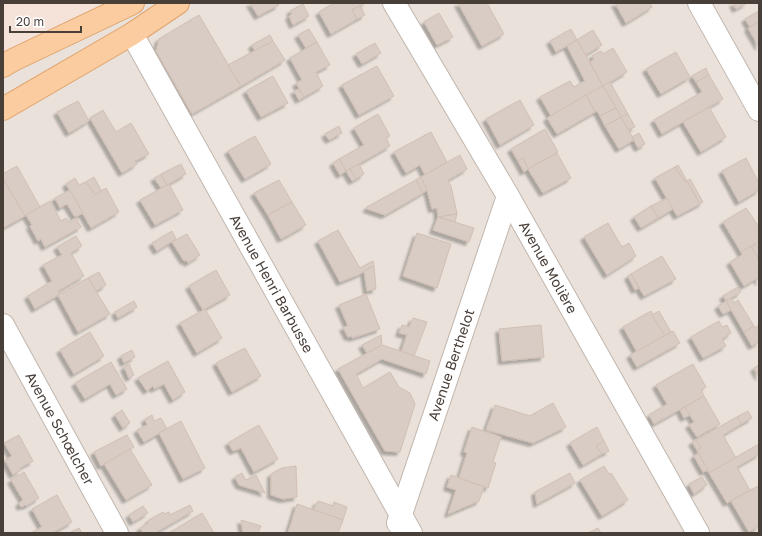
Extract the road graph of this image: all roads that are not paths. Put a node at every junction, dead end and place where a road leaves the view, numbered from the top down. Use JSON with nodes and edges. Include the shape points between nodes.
{"nodes":[{"id":1,"x":133,"y":3,"type":"edge"},
{"id":2,"x":178,"y":3,"type":"edge"},
{"id":3,"x":394,"y":3,"type":"edge"},
{"id":4,"x":699,"y":3,"type":"edge"},
{"id":5,"x":132,"y":34,"type":"junction"},
{"id":6,"x":3,"y":66,"type":"edge"},
{"id":7,"x":3,"y":109,"type":"edge"},
{"id":8,"x":759,"y":110,"type":"edge"},
{"id":9,"x":508,"y":196,"type":"junction"},
{"id":10,"x":3,"y":324,"type":"edge"},
{"id":11,"x":402,"y":527,"type":"edge"},
{"id":12,"x":117,"y":533,"type":"edge"},
{"id":13,"x":698,"y":533,"type":"edge"}],
"edges":[{"from":1,"to":6,"type":"main road"},
{"from":2,"to":5,"type":"main road"},
{"from":3,"to":9,"type":"street","name":"Avenue Molière"},
{"from":4,"to":8,"type":"street"},
{"from":5,"to":7,"type":"main road"},
{"from":5,"to":11,"type":"street","name":"Avenue Henri Barbusse"},
{"from":9,"to":11,"type":"street","name":"Avenue Berthelot"},
{"from":9,"to":13,"type":"street","name":"Avenue Molière"},
{"from":10,"to":12,"type":"street","name":"Avenue Schœlcher"}]}
